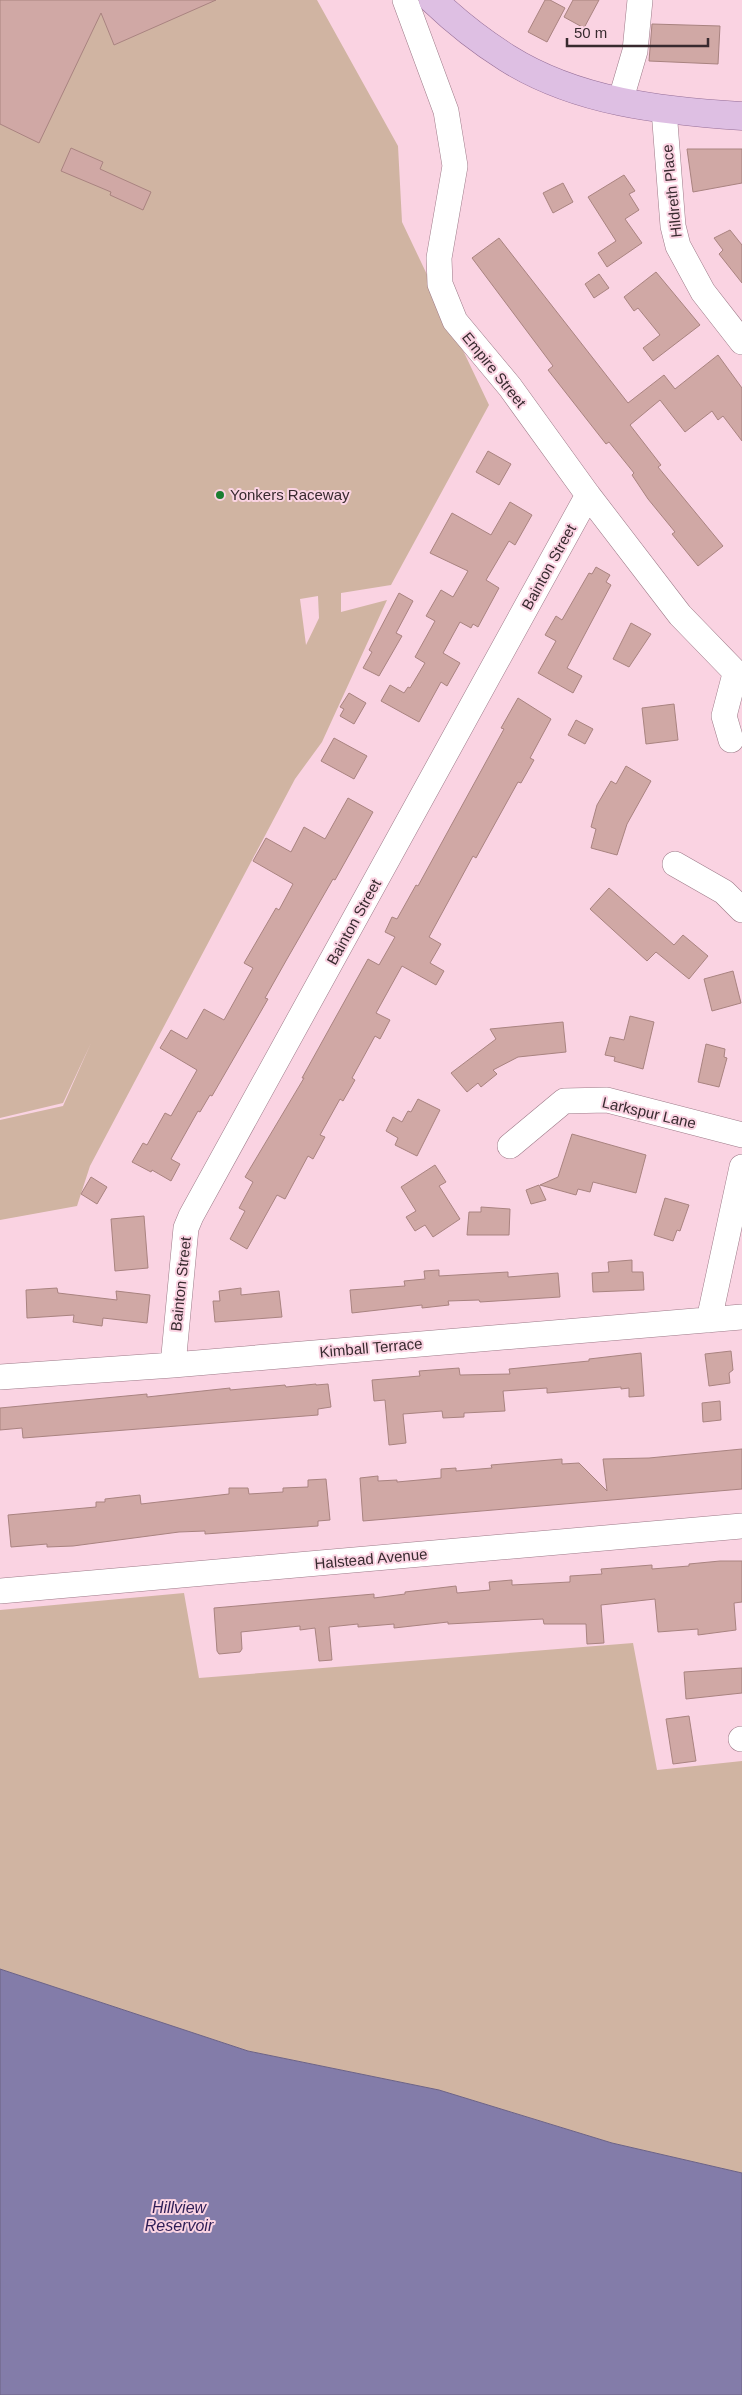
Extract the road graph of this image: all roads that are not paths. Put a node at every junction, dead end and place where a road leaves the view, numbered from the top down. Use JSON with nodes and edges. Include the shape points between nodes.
{"nodes":[{"id":1,"x":405,"y":0,"type":"edge"},
{"id":2,"x":432,"y":0,"type":"edge"},
{"id":3,"x":640,"y":0,"type":"edge"},
{"id":4,"x":620,"y":102,"type":"junction"},
{"id":5,"x":664,"y":110,"type":"junction"},
{"id":6,"x":742,"y":116,"type":"edge"},
{"id":7,"x":742,"y":342,"type":"edge"},
{"id":8,"x":588,"y":495,"type":"junction"},
{"id":9,"x":738,"y":676,"type":"edge"},
{"id":10,"x":731,"y":740,"type":"dead end"},
{"id":11,"x":675,"y":864,"type":"dead end"},
{"id":12,"x":742,"y":910,"type":"edge"},
{"id":13,"x":742,"y":1135,"type":"edge"},
{"id":14,"x":510,"y":1146,"type":"dead end"},
{"id":15,"x":742,"y":1167,"type":"edge"},
{"id":16,"x":742,"y":1318,"type":"edge"},
{"id":17,"x":709,"y":1320,"type":"junction"},
{"id":18,"x":173,"y":1365,"type":"junction"},
{"id":19,"x":0,"y":1377,"type":"edge"},
{"id":20,"x":742,"y":1526,"type":"edge"},
{"id":21,"x":0,"y":1591,"type":"edge"}],
"edges":[{"from":1,"to":8,"type":"street","name":"Empire Street","via":[[446,111],[456,166],[439,258],[440,284],[455,321],[510,387]]},
{"from":2,"to":4,"type":"main road","via":[[464,28],[509,59],[566,86]]},
{"from":3,"to":4,"type":"street","via":[[635,51]]},
{"from":4,"to":5,"type":"main road"},
{"from":5,"to":6,"type":"main road"},
{"from":5,"to":7,"type":"street","name":"Hildreth Place","via":[[678,246],[703,292]]},
{"from":8,"to":9,"type":"street","name":"Empire Street","via":[[680,615]]},
{"from":8,"to":18,"type":"street","name":"Bainton Street","via":[[191,1216],[186,1228]]},
{"from":9,"to":10,"type":"street","via":[[724,716]]},
{"from":11,"to":12,"type":"street","via":[[724,892]]},
{"from":13,"to":14,"type":"street","name":"Larkspur Lane","via":[[607,1100],[564,1101]]},
{"from":15,"to":17,"type":"street"},
{"from":16,"to":17,"type":"street","name":"Kimball Terrace"},
{"from":17,"to":18,"type":"street","name":"Kimball Terrace"},
{"from":18,"to":19,"type":"street","name":"Kimball Terrace"},
{"from":20,"to":21,"type":"street","name":"Halstead Avenue"}]}
